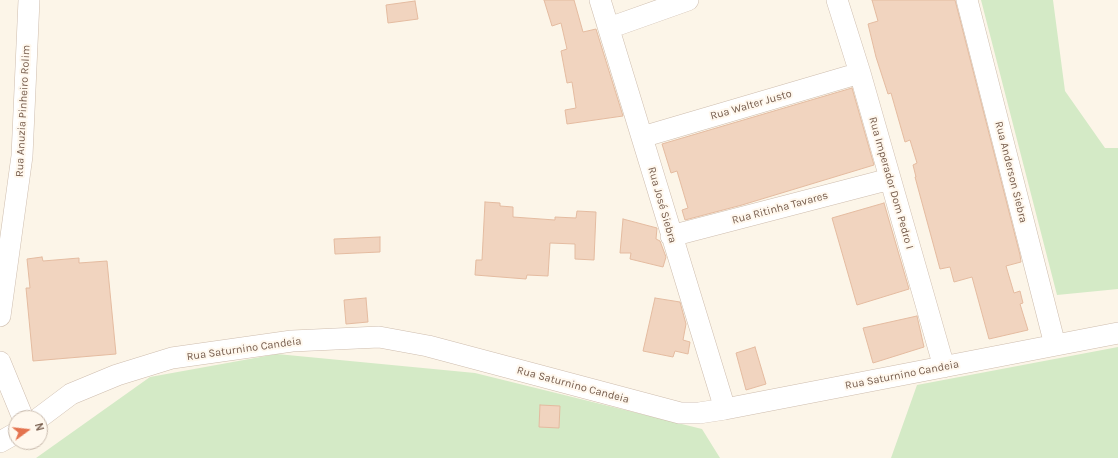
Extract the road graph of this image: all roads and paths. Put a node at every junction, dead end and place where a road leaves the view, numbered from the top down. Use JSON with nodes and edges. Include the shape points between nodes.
{"nodes":[{"id":1,"x":29,"y":0,"type":"edge"},
{"id":2,"x":600,"y":0,"type":"edge"},
{"id":3,"x":688,"y":0,"type":"edge"},
{"id":4,"x":838,"y":0,"type":"edge"},
{"id":5,"x":967,"y":0,"type":"edge"},
{"id":6,"x":609,"y":28,"type":"junction"},
{"id":7,"x":860,"y":73,"type":"junction"},
{"id":8,"x":642,"y":137,"type":"junction"},
{"id":9,"x":890,"y":179,"type":"junction"},
{"id":10,"x":671,"y":236,"type":"junction"},
{"id":11,"x":0,"y":316,"type":"edge"},
{"id":12,"x":1118,"y":333,"type":"edge"},
{"id":13,"x":1054,"y":345,"type":"junction"},
{"id":14,"x":0,"y":362,"type":"edge"},
{"id":15,"x":944,"y":367,"type":"junction"},
{"id":16,"x":725,"y":409,"type":"junction"},
{"id":17,"x":20,"y":410,"type":"edge"},
{"id":18,"x":48,"y":411,"type":"edge"}],
"edges":[{"from":1,"to":11,"type":"street","name":"Rua Anuzia Pinheiro Rolim","via":[[22,156]]},
{"from":2,"to":6,"type":"street","name":"Rua José Siebra"},
{"from":3,"to":6,"type":"street"},
{"from":4,"to":7,"type":"street","name":"Rua Imperador Dom Pedro I"},
{"from":5,"to":13,"type":"street","name":"Rua Anderson Siebra"},
{"from":6,"to":8,"type":"street","name":"Rua José Siebra"},
{"from":7,"to":8,"type":"street","name":"Rua Walter Justo"},
{"from":7,"to":9,"type":"street","name":"Rua Imperador Dom Pedro I"},
{"from":8,"to":10,"type":"street","name":"Rua José Siebra"},
{"from":9,"to":10,"type":"street","name":"Rua Ritinha Tavares"},
{"from":9,"to":15,"type":"street","name":"Rua Imperador Dom Pedro I"},
{"from":10,"to":16,"type":"street","name":"Rua José Siebra"},
{"from":12,"to":13,"type":"street","name":"Rua Saturnino Candeia"},
{"from":13,"to":15,"type":"street","name":"Rua Saturnino Candeia"},
{"from":14,"to":17,"type":"street"},
{"from":15,"to":16,"type":"street","name":"Rua Saturnino Candeia"},
{"from":16,"to":18,"type":"street","name":"Rua Saturnino Candeia","via":[[680,413],[428,346],[379,337],[292,341],[172,358],[117,375],[71,394]]}]}
